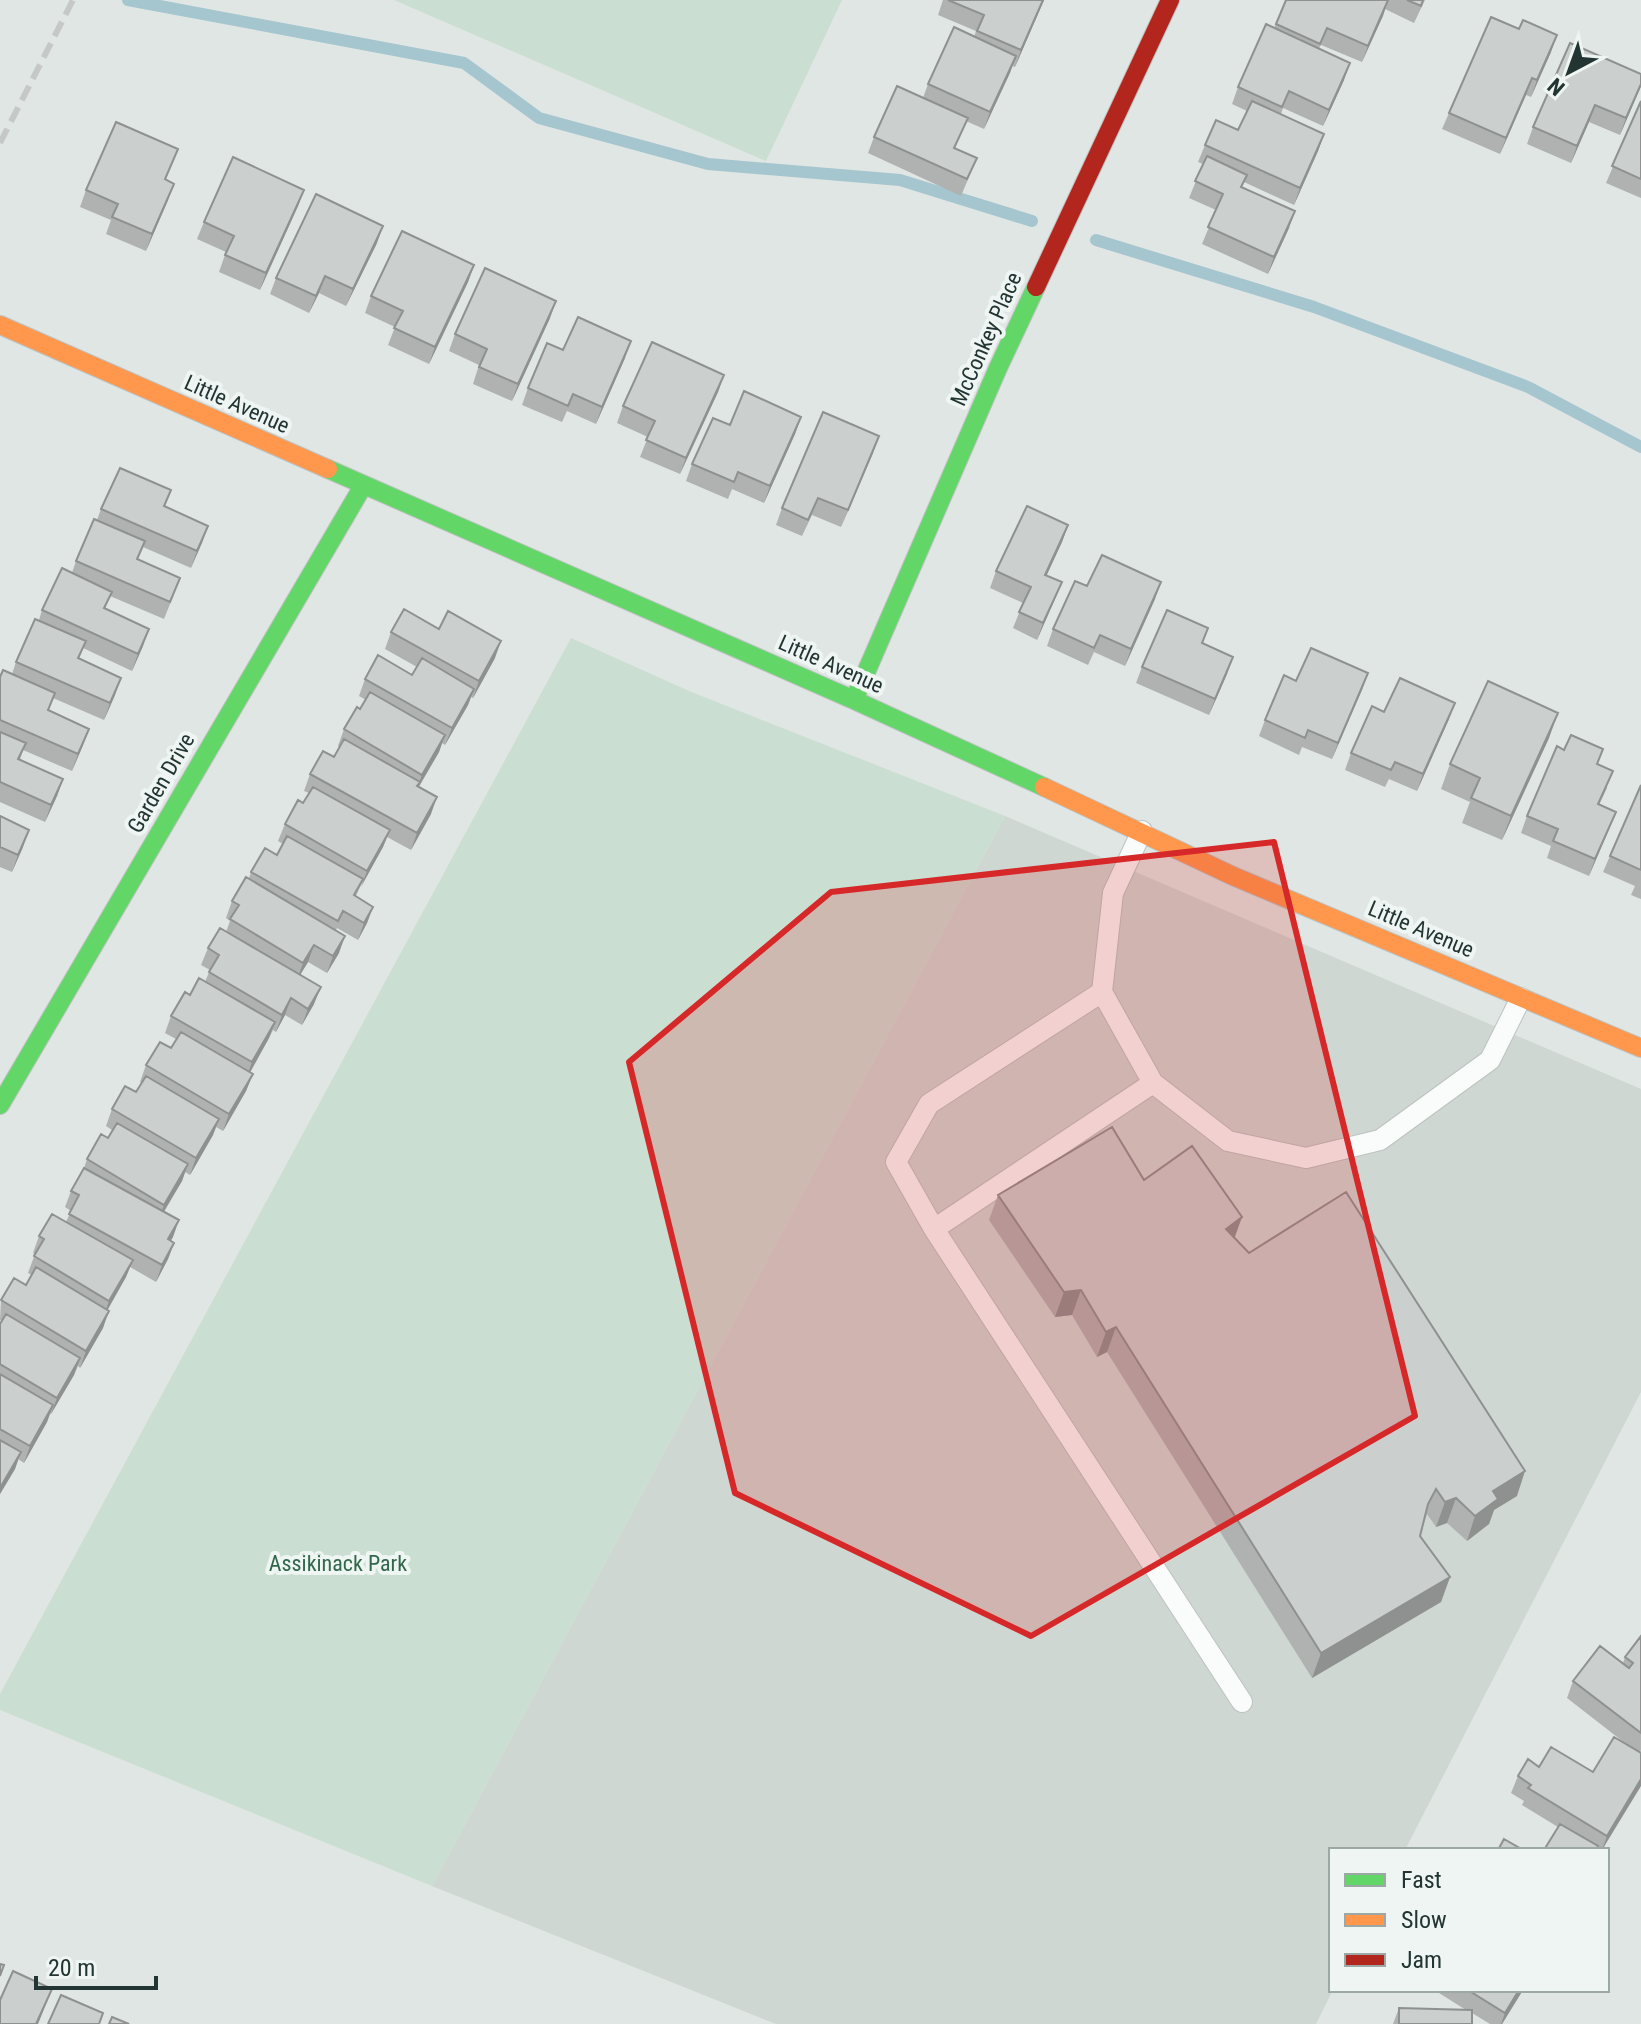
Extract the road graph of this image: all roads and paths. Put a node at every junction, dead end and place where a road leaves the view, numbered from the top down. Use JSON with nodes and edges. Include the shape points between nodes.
{"nodes":[{"id":1,"x":1170,"y":0,"type":"edge"},
{"id":2,"x":0,"y":325,"type":"edge"},
{"id":3,"x":363,"y":486,"type":"junction"},
{"id":4,"x":854,"y":700,"type":"junction"},
{"id":5,"x":1142,"y":831,"type":"junction"},
{"id":6,"x":1102,"y":992,"type":"junction"},
{"id":7,"x":1521,"y":998,"type":"junction"},
{"id":8,"x":1641,"y":1048,"type":"edge"},
{"id":9,"x":1153,"y":1083,"type":"junction"},
{"id":10,"x":0,"y":1105,"type":"edge"},
{"id":11,"x":934,"y":1229,"type":"junction"},
{"id":12,"x":1242,"y":1702,"type":"dead end"}],
"edges":[{"from":1,"to":4,"type":"street","name":"McConkey Place","via":[[998,368]]},
{"from":2,"to":3,"type":"street","name":"Little Avenue"},
{"from":3,"to":4,"type":"street","name":"Little Avenue"},
{"from":3,"to":10,"type":"street","name":"Garden Drive"},
{"from":4,"to":5,"type":"street","name":"Little Avenue"},
{"from":5,"to":6,"type":"lane","via":[[1113,893]]},
{"from":5,"to":7,"type":"street","name":"Little Avenue","via":[[1233,876]]},
{"from":6,"to":9,"type":"lane"},
{"from":6,"to":11,"type":"lane","via":[[929,1104],[896,1162]]},
{"from":7,"to":8,"type":"street","name":"Little Avenue"},
{"from":7,"to":9,"type":"lane","via":[[1490,1060],[1445,1094],[1380,1140],[1306,1158],[1228,1141]]},
{"from":9,"to":11,"type":"lane"},
{"from":11,"to":12,"type":"lane"}]}
